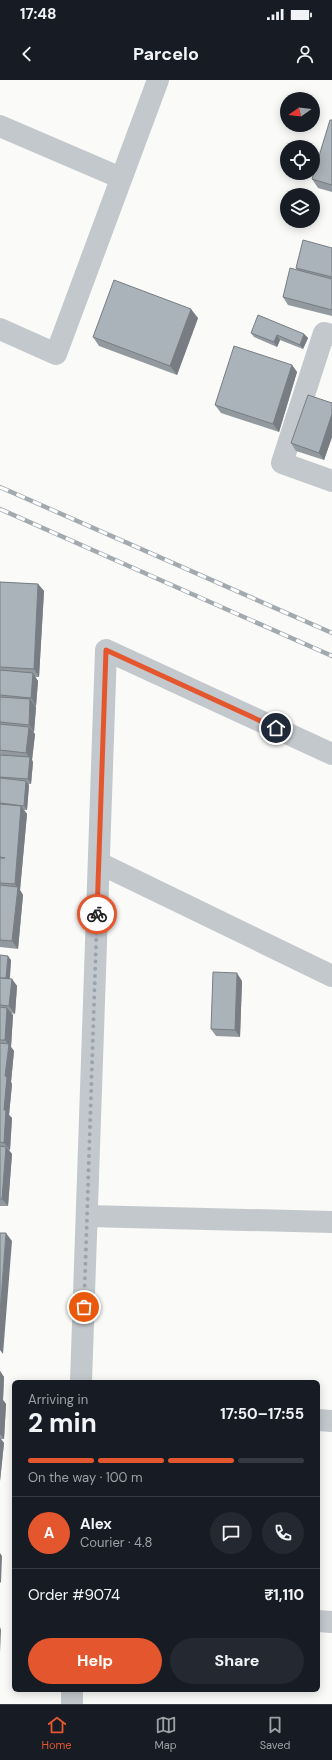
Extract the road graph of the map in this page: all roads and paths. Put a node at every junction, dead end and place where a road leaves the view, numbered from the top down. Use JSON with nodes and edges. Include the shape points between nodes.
{"nodes":[{"id":1,"x":158,"y":80,"type":"edge"},
{"id":2,"x":0,"y":126,"type":"edge"},
{"id":3,"x":121,"y":178,"type":"junction"},
{"id":4,"x":0,"y":329,"type":"edge"},
{"id":5,"x":332,"y":335,"type":"edge"},
{"id":6,"x":332,"y":481,"type":"edge"},
{"id":7,"x":332,"y":754,"type":"edge"},
{"id":8,"x":99,"y":863,"type":"junction"},
{"id":9,"x":332,"y":976,"type":"edge"},
{"id":10,"x":87,"y":1216,"type":"junction"},
{"id":11,"x":332,"y":1222,"type":"edge"},
{"id":12,"x":81,"y":1380,"type":"edge"},
{"id":13,"x":320,"y":1420,"type":"edge"},
{"id":14,"x":332,"y":1420,"type":"edge"},
{"id":15,"x":320,"y":1622,"type":"edge"},
{"id":16,"x":332,"y":1622,"type":"edge"},
{"id":17,"x":72,"y":1692,"type":"edge"},
{"id":18,"x":72,"y":1704,"type":"edge"}],
"edges":[{"from":1,"to":3,"type":"street"},
{"from":2,"to":3,"type":"street"},
{"from":3,"to":4,"type":"street","via":[[56,354]]},
{"from":5,"to":6,"type":"street","via":[[324,333],[282,463]]},
{"from":7,"to":8,"type":"street","via":[[106,650]]},
{"from":8,"to":9,"type":"street"},
{"from":8,"to":10,"type":"street"},
{"from":10,"to":11,"type":"street"},
{"from":10,"to":12,"type":"street"},
{"from":13,"to":14,"type":"street"},
{"from":15,"to":16,"type":"street"},
{"from":17,"to":18,"type":"street"}]}
